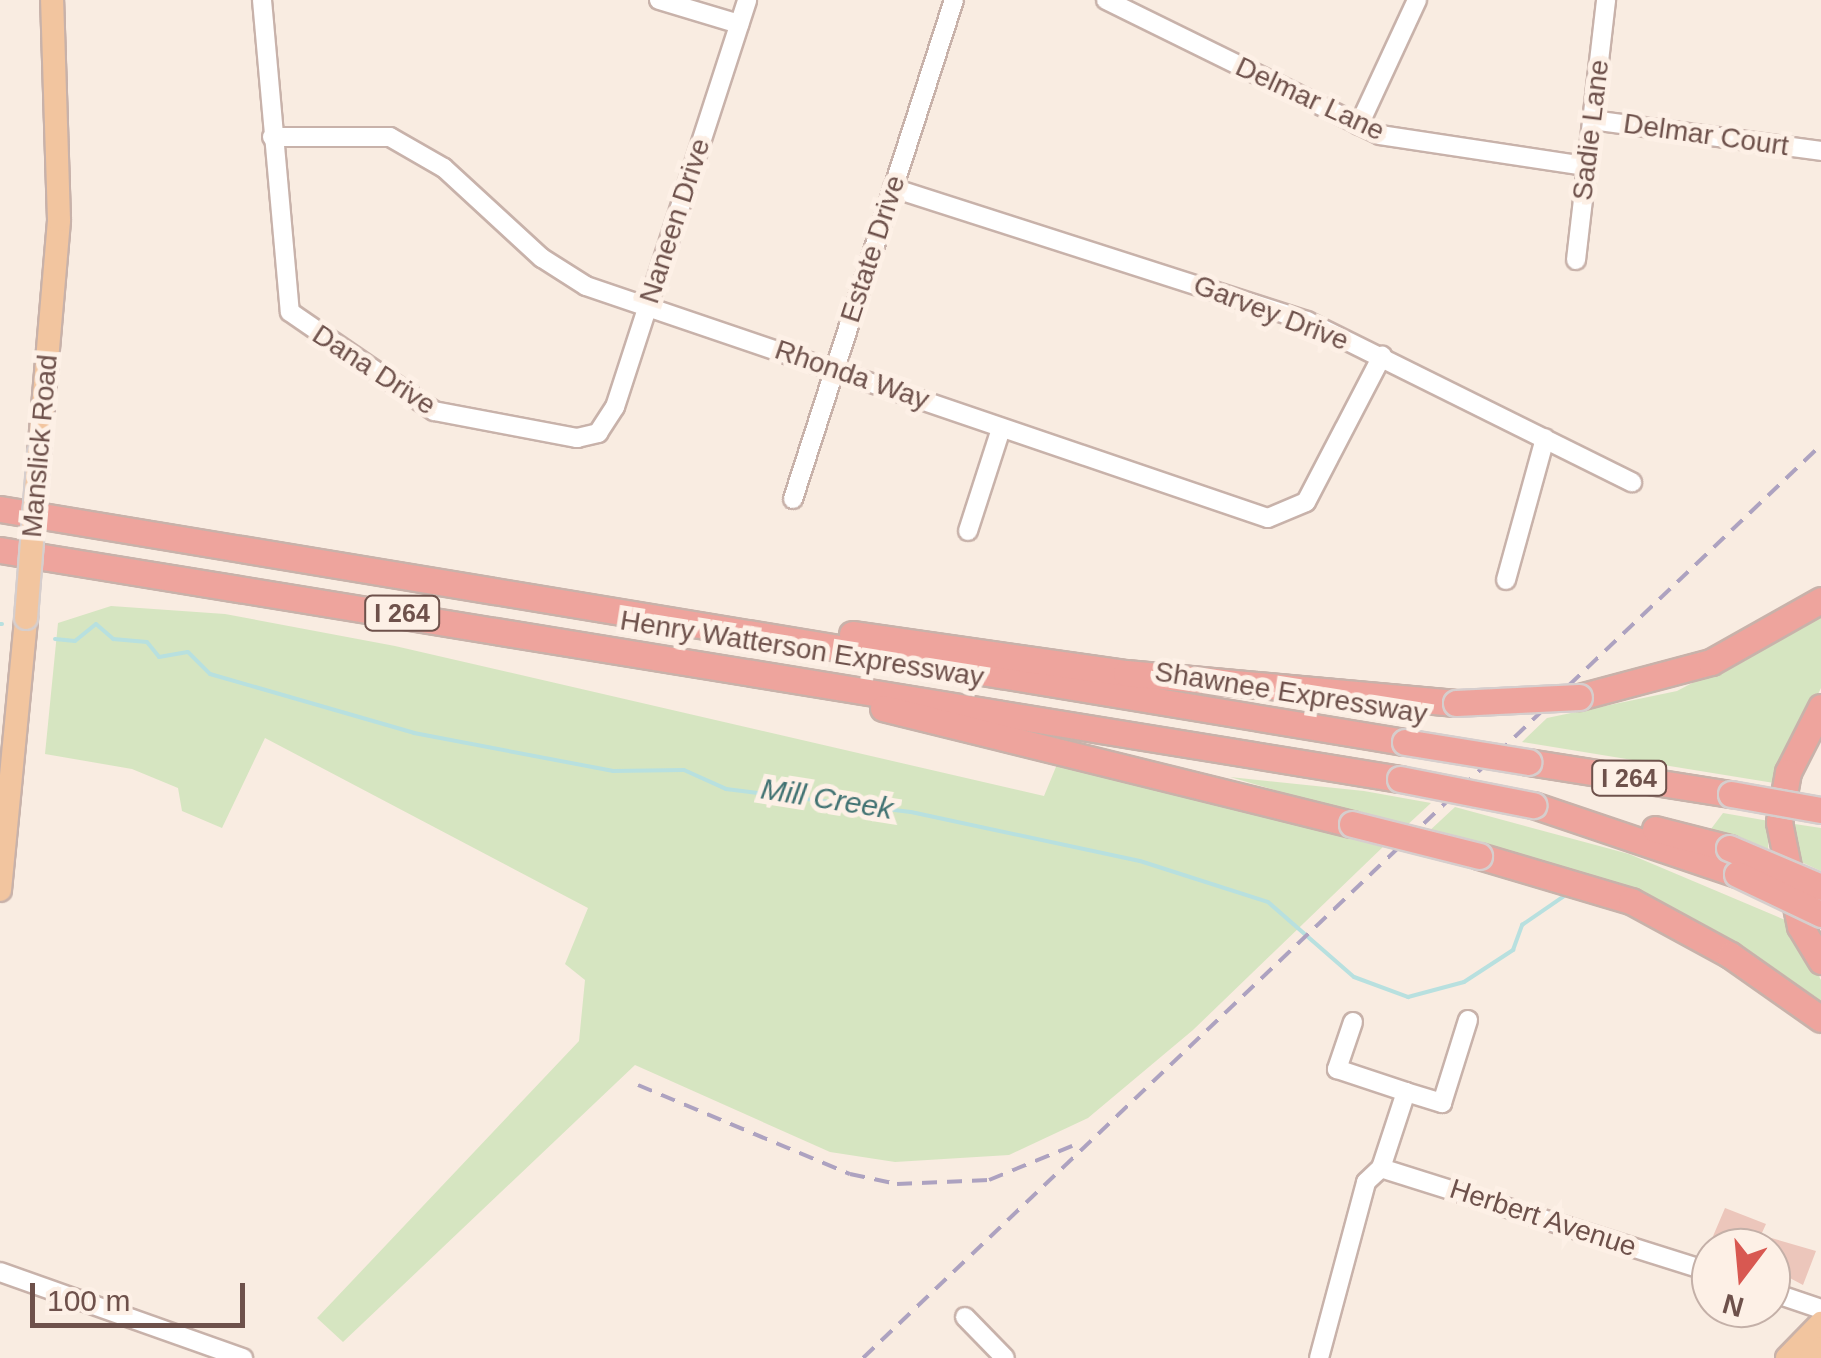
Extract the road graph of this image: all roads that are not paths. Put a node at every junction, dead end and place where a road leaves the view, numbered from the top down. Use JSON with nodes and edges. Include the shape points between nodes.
{"nodes":[{"id":1,"x":52,"y":0,"type":"edge"},
{"id":2,"x":262,"y":0,"type":"edge"},
{"id":3,"x":659,"y":0,"type":"edge"},
{"id":4,"x":747,"y":0,"type":"edge"},
{"id":5,"x":954,"y":0,"type":"edge"},
{"id":6,"x":1106,"y":0,"type":"edge"},
{"id":7,"x":1417,"y":0,"type":"edge"},
{"id":8,"x":1606,"y":0,"type":"edge"},
{"id":9,"x":740,"y":24,"type":"junction"},
{"id":10,"x":1592,"y":120,"type":"junction"},
{"id":11,"x":1359,"y":125,"type":"junction"},
{"id":12,"x":272,"y":137,"type":"junction"},
{"id":13,"x":1821,"y":150,"type":"edge"},
{"id":14,"x":1586,"y":166,"type":"junction"},
{"id":15,"x":893,"y":188,"type":"junction"},
{"id":16,"x":1576,"y":260,"type":"dead end"},
{"id":17,"x":648,"y":308,"type":"junction"},
{"id":18,"x":1382,"y":356,"type":"junction"},
{"id":19,"x":836,"y":367,"type":"junction"},
{"id":20,"x":1001,"y":429,"type":"junction"},
{"id":21,"x":593,"y":436,"type":"joint"},
{"id":22,"x":1545,"y":438,"type":"junction"},
{"id":23,"x":1632,"y":482,"type":"dead end"},
{"id":24,"x":793,"y":499,"type":"dead end"},
{"id":25,"x":0,"y":509,"type":"edge"},
{"id":26,"x":968,"y":532,"type":"dead end"},
{"id":27,"x":0,"y":550,"type":"edge"},
{"id":28,"x":1506,"y":580,"type":"dead end"},
{"id":29,"x":1821,"y":600,"type":"edge"},
{"id":30,"x":752,"y":632,"type":"junction"},
{"id":31,"x":797,"y":680,"type":"junction"},
{"id":32,"x":1821,"y":707,"type":"edge"},
{"id":33,"x":1821,"y":810,"type":"edge"},
{"id":34,"x":1591,"y":820,"type":"junction"},
{"id":35,"x":1821,"y":886,"type":"edge"},
{"id":36,"x":0,"y":890,"type":"edge"},
{"id":37,"x":1821,"y":914,"type":"edge"},
{"id":38,"x":1821,"y":961,"type":"edge"},
{"id":39,"x":1821,"y":1019,"type":"edge"},
{"id":40,"x":1468,"y":1020,"type":"dead end"},
{"id":41,"x":1353,"y":1022,"type":"dead end"},
{"id":42,"x":1406,"y":1092,"type":"junction"},
{"id":43,"x":1378,"y":1170,"type":"junction"},
{"id":44,"x":1691,"y":1266,"type":"edge"},
{"id":45,"x":0,"y":1272,"type":"edge"},
{"id":46,"x":1791,"y":1299,"type":"edge"},
{"id":47,"x":1821,"y":1310,"type":"edge"},
{"id":48,"x":965,"y":1316,"type":"dead end"},
{"id":49,"x":1821,"y":1323,"type":"edge"},
{"id":50,"x":1821,"y":1348,"type":"edge"},
{"id":51,"x":243,"y":1358,"type":"edge"},
{"id":52,"x":1005,"y":1358,"type":"edge"},
{"id":53,"x":1319,"y":1358,"type":"edge"},
{"id":54,"x":1787,"y":1358,"type":"edge"},
{"id":55,"x":1811,"y":1358,"type":"edge"}],
"edges":[{"from":1,"to":36,"type":"main road","name":"Manslick Road","bridge":true,"via":[[59,220]]},
{"from":2,"to":12,"type":"street","name":"Dana Drive"},
{"from":3,"to":9,"type":"street"},
{"from":4,"to":9,"type":"street","name":"Naneen Drive"},
{"from":5,"to":15,"type":"street","name":"Estate Drive"},
{"from":6,"to":11,"type":"street","name":"Delmar Lane"},
{"from":7,"to":11,"type":"street"},
{"from":8,"to":10,"type":"street","name":"Sadie Lane"},
{"from":9,"to":17,"type":"street","name":"Naneen Drive"},
{"from":10,"to":13,"type":"street","name":"Delmar Court"},
{"from":10,"to":14,"type":"street","name":"Sadie Lane"},
{"from":11,"to":14,"type":"street","name":"Delmar Lane","via":[[1405,143]]},
{"from":12,"to":17,"type":"street","name":"Rhonda Way","via":[[352,132],[408,145],[556,269]]},
{"from":12,"to":21,"type":"street","name":"Dana Drive","via":[[284,290],[298,320],[434,411]]},
{"from":14,"to":16,"type":"street","name":"Sadie Lane"},
{"from":15,"to":18,"type":"street","name":"Garvey Drive","via":[[1268,307]]},
{"from":15,"to":19,"type":"street","name":"Estate Drive"},
{"from":17,"to":19,"type":"street","name":"Rhonda Way"},
{"from":17,"to":21,"type":"street","name":"Naneen Drive","via":[[610,418]]},
{"from":18,"to":20,"type":"street","name":"Rhonda Way","via":[[1320,482],[1282,517]]},
{"from":18,"to":22,"type":"street","name":"Garvey Drive"},
{"from":19,"to":20,"type":"street","name":"Rhonda Way"},
{"from":19,"to":24,"type":"street","name":"Estate Drive"},
{"from":20,"to":26,"type":"street"},
{"from":22,"to":23,"type":"street","name":"Garvey Drive"},
{"from":22,"to":28,"type":"street"},
{"from":25,"to":30,"type":"highway","name":"Henry Watterson Expressway","number":"I 264"},
{"from":27,"to":31,"type":"highway","name":"Henry Watterson Expressway","number":"I 264"},
{"from":29,"to":30,"type":"highway","bridge":true,"via":[[1711,662],[1579,697],[1456,703],[1126,673],[854,634]]},
{"from":30,"to":33,"type":"highway","name":"Shawnee Expressway","number":"I 264","bridge":true},
{"from":31,"to":34,"type":"highway","name":"Henry Watterson Expressway","number":"I 264","bridge":true,"via":[[1400,778]]},
{"from":31,"to":39,"type":"highway","bridge":true,"via":[[892,712],[1478,856],[1631,901],[1730,955]]},
{"from":32,"to":38,"type":"highway","via":[[1788,772],[1778,822],[1800,926]]},
{"from":34,"to":35,"type":"highway","bridge":true,"via":[[1728,848]]},
{"from":34,"to":37,"type":"highway","number":"I 264","bridge":true,"via":[[1737,874]]},
{"from":40,"to":42,"type":"street","via":[[1442,1103]]},
{"from":41,"to":42,"type":"street","via":[[1338,1069]]},
{"from":42,"to":43,"type":"street"},
{"from":43,"to":44,"type":"street","name":"Herbert Avenue"},
{"from":43,"to":53,"type":"street"},
{"from":45,"to":51,"type":"street"},
{"from":46,"to":47,"type":"street"},
{"from":48,"to":52,"type":"street"},
{"from":49,"to":54,"type":"main road"},
{"from":50,"to":55,"type":"main road"}]}
